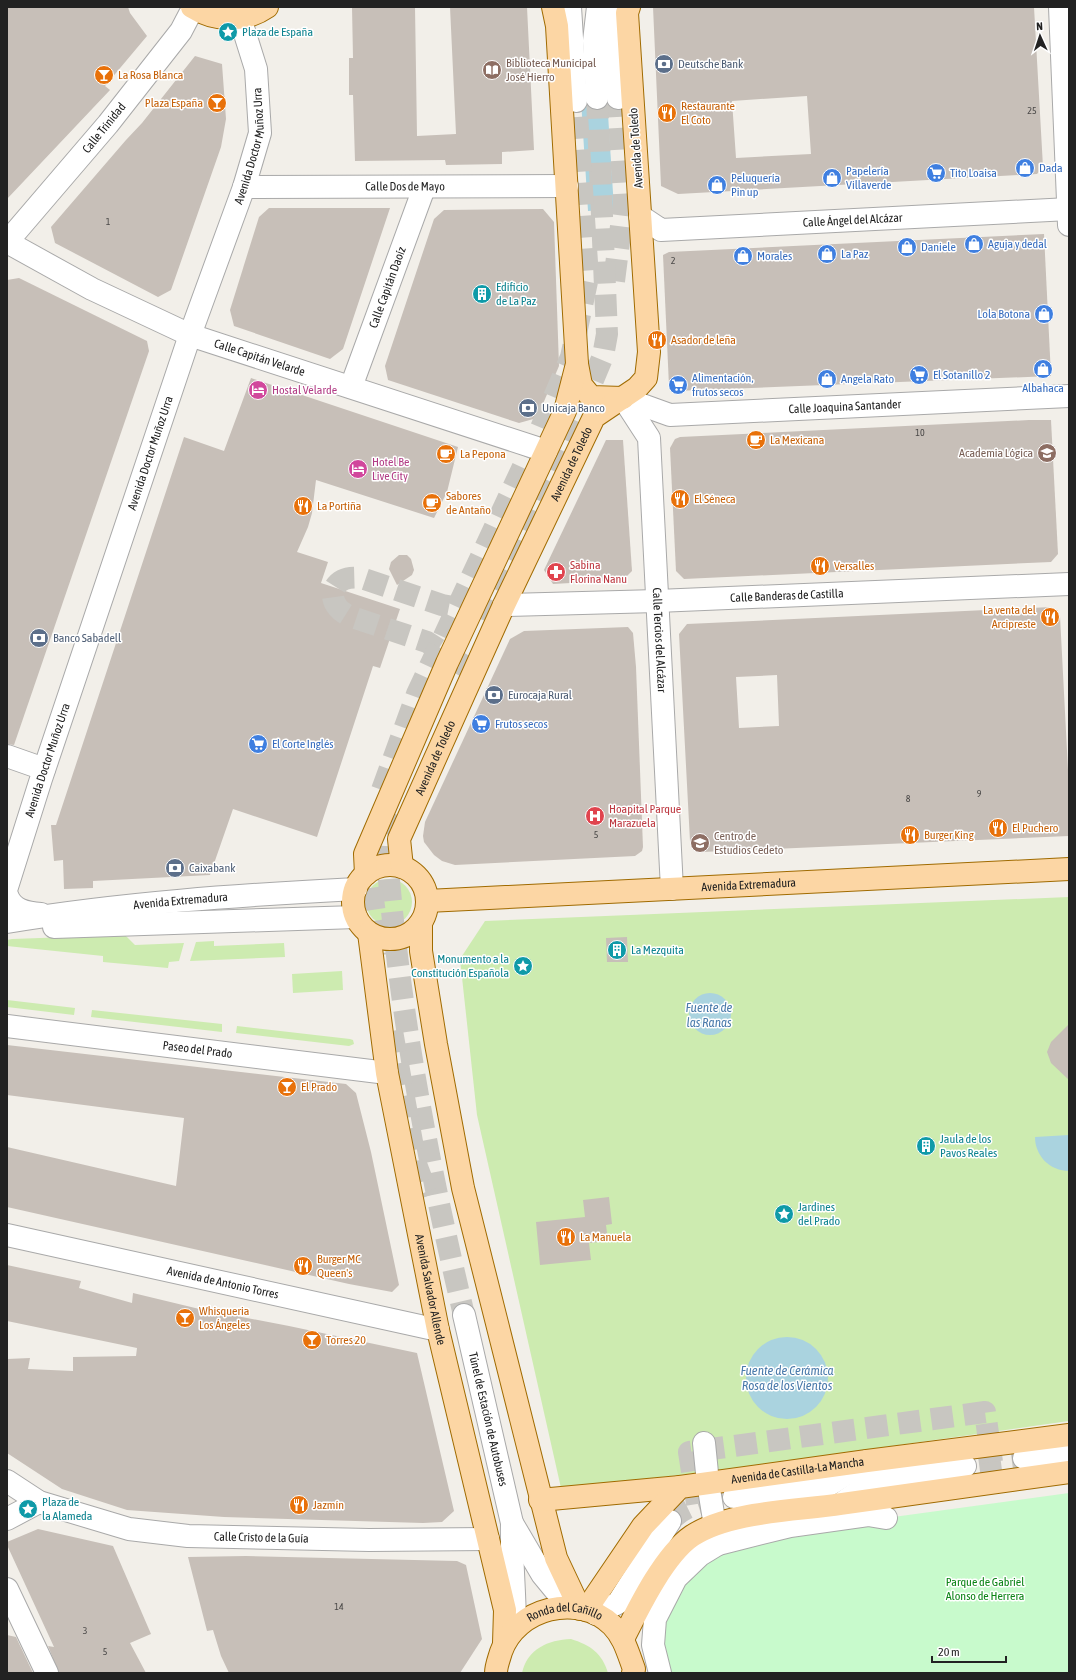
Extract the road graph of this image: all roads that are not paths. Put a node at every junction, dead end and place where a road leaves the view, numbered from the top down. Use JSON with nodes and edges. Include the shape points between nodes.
{"nodes":[{"id":1,"x":267,"y":7,"type":"edge"},
{"id":2,"x":553,"y":7,"type":"edge"},
{"id":3,"x":570,"y":7,"type":"edge"},
{"id":4,"x":585,"y":7,"type":"edge"},
{"id":5,"x":598,"y":7,"type":"edge"},
{"id":6,"x":612,"y":7,"type":"edge"},
{"id":7,"x":629,"y":7,"type":"edge"},
{"id":8,"x":1060,"y":7,"type":"edge"},
{"id":9,"x":192,"y":8,"type":"edge"},
{"id":10,"x":240,"y":18,"type":"junction"},
{"id":11,"x":594,"y":41,"type":"junction"},
{"id":12,"x":576,"y":101,"type":"tunnel mouth"},
{"id":13,"x":567,"y":186,"type":"junction"},
{"id":14,"x":244,"y":187,"type":"junction"},
{"id":15,"x":424,"y":188,"type":"junction"},
{"id":16,"x":1069,"y":214,"type":"edge"},
{"id":17,"x":640,"y":216,"type":"junction"},
{"id":18,"x":7,"y":242,"type":"edge"},
{"id":19,"x":190,"y":335,"type":"junction"},
{"id":20,"x":577,"y":364,"type":"junction"},
{"id":21,"x":351,"y":387,"type":"junction"},
{"id":22,"x":1069,"y":396,"type":"edge"},
{"id":23,"x":623,"y":398,"type":"junction"},
{"id":24,"x":546,"y":451,"type":"junction"},
{"id":25,"x":1069,"y":584,"type":"edge"},
{"id":26,"x":657,"y":600,"type":"junction"},
{"id":27,"x":504,"y":605,"type":"junction"},
{"id":28,"x":7,"y":756,"type":"edge"},
{"id":29,"x":44,"y":769,"type":"junction"},
{"id":30,"x":402,"y":867,"type":"junction"},
{"id":31,"x":1069,"y":869,"type":"edge"},
{"id":32,"x":361,"y":882,"type":"junction"},
{"id":33,"x":672,"y":889,"type":"junction"},
{"id":34,"x":7,"y":891,"type":"edge"},
{"id":35,"x":427,"y":901,"type":"junction"},
{"id":36,"x":60,"y":913,"type":"junction"},
{"id":37,"x":7,"y":922,"type":"edge"},
{"id":38,"x":421,"y":923,"type":"junction"},
{"id":39,"x":363,"y":925,"type":"junction"},
{"id":40,"x":7,"y":928,"type":"edge"},
{"id":41,"x":7,"y":1026,"type":"edge"},
{"id":42,"x":387,"y":1073,"type":"junction"},
{"id":43,"x":7,"y":1235,"type":"edge"},
{"id":44,"x":464,"y":1314,"type":"tunnel mouth"},
{"id":45,"x":438,"y":1330,"type":"junction"},
{"id":46,"x":1069,"y":1435,"type":"edge"},
{"id":47,"x":704,"y":1443,"type":"dead end"},
{"id":48,"x":1069,"y":1453,"type":"edge"},
{"id":49,"x":1024,"y":1458,"type":"tunnel mouth"},
{"id":50,"x":867,"y":1461,"type":"junction"},
{"id":51,"x":966,"y":1466,"type":"tunnel mouth"},
{"id":52,"x":1069,"y":1472,"type":"edge"},
{"id":53,"x":7,"y":1481,"type":"edge"},
{"id":54,"x":708,"y":1483,"type":"junction"},
{"id":55,"x":680,"y":1487,"type":"junction"},
{"id":56,"x":734,"y":1497,"type":"tunnel mouth"},
{"id":57,"x":540,"y":1500,"type":"junction"},
{"id":58,"x":39,"y":1502,"type":"junction"},
{"id":59,"x":839,"y":1505,"type":"junction"},
{"id":60,"x":886,"y":1518,"type":"dead end"},
{"id":61,"x":7,"y":1519,"type":"edge"},
{"id":62,"x":670,"y":1520,"type":"tunnel mouth"},
{"id":63,"x":512,"y":1523,"type":"junction"},
{"id":64,"x":717,"y":1534,"type":"junction"},
{"id":65,"x":488,"y":1539,"type":"junction"},
{"id":66,"x":7,"y":1589,"type":"edge"},
{"id":67,"x":584,"y":1610,"type":"junction"},
{"id":68,"x":13,"y":1616,"type":"edge"},
{"id":69,"x":510,"y":1635,"type":"junction"},
{"id":70,"x":624,"y":1639,"type":"junction"},
{"id":71,"x":47,"y":1673,"type":"edge"},
{"id":72,"x":496,"y":1673,"type":"edge"},
{"id":73,"x":633,"y":1673,"type":"edge"},
{"id":74,"x":660,"y":1673,"type":"edge"}],
"edges":[{"from":1,"to":10,"type":"main road"},
{"from":2,"to":13,"type":"main road","via":[[557,26]]},
{"from":3,"to":12,"type":"street"},
{"from":4,"to":11,"type":"street"},
{"from":5,"to":11,"type":"street"},
{"from":6,"to":11,"type":"street","via":[[607,98]]},
{"from":7,"to":17,"type":"main road","name":"Avenida de Toledo"},
{"from":8,"to":16,"type":"street"},
{"from":9,"to":10,"type":"main road","via":[[216,17]]},
{"from":9,"to":18,"type":"street","name":"Calle Trinidad","via":[[180,31],[108,124]]},
{"from":10,"to":14,"type":"street","name":"Avenida Doctor Muñoz Urra","via":[[256,69],[260,133]]},
{"from":13,"to":15,"type":"street","name":"Calle Dos de Mayo"},
{"from":13,"to":20,"type":"main road"},
{"from":14,"to":15,"type":"street","name":"Calle Dos de Mayo"},
{"from":14,"to":19,"type":"street","name":"Avenida Doctor Muñoz Urra"},
{"from":15,"to":21,"type":"street","name":"Calle Capitán Daoíz"},
{"from":16,"to":17,"type":"street","name":"Calle Ángel del Alcázar","via":[[661,230]]},
{"from":17,"to":23,"type":"main road","name":"Avenida de Toledo","via":[[649,352],[646,378]]},
{"from":18,"to":19,"type":"street","name":"Calle Capitán Velarde","via":[[92,289]]},
{"from":19,"to":21,"type":"street","name":"Calle Capitán Velarde"},
{"from":19,"to":29,"type":"street","name":"Avenida Doctor Muñoz Urra"},
{"from":20,"to":23,"type":"main road","via":[[581,385],[591,397]]},
{"from":20,"to":24,"type":"main road","via":[[566,411]]},
{"from":21,"to":24,"type":"street","name":"Calle Capitán Velarde"},
{"from":22,"to":23,"type":"street","name":"Calle Joaquina Santander","via":[[670,415]]},
{"from":23,"to":26,"type":"street","name":"Calle Tercios del Alcázar","via":[[648,438]]},
{"from":23,"to":27,"type":"main road","name":"Avenida de Toledo","via":[[594,417]]},
{"from":24,"to":32,"type":"main road","via":[[447,663],[365,854]]},
{"from":25,"to":26,"type":"street","name":"Calle Banderas de Castilla"},
{"from":26,"to":27,"type":"street","name":"Calle Banderas de Castilla"},
{"from":26,"to":33,"type":"street","name":"Calle Tercios del Alcázar"},
{"from":27,"to":30,"type":"main road","name":"Avenida de Toledo","via":[[400,839]]},
{"from":28,"to":29,"type":"street"},
{"from":29,"to":34,"type":"street","name":"Avenida Doctor Muñoz Urra"},
{"from":30,"to":32,"type":"main road","name":"Avenida Extremadura","via":[[384,866]]},
{"from":30,"to":35,"type":"main road","via":[[421,882]]},
{"from":31,"to":33,"type":"main road","name":"Avenida Extremadura"},
{"from":32,"to":36,"type":"street","name":"Avenida Extremadura"},
{"from":32,"to":39,"type":"main road","via":[[353,900]]},
{"from":33,"to":35,"type":"main road","name":"Avenida Extremadura"},
{"from":34,"to":36,"type":"street","via":[[9,902],[22,911],[39,914]]},
{"from":35,"to":38,"type":"main road"},
{"from":36,"to":37,"type":"street","name":"Avenida Extremadura"},
{"from":38,"to":39,"type":"main road","name":"Avenida Extremadura","via":[[408,935],[397,939],[385,939]]},
{"from":38,"to":57,"type":"main road","via":[[421,951],[463,1188]]},
{"from":39,"to":40,"type":"street","name":"Avenida Extremadura"},
{"from":39,"to":42,"type":"main road","name":"Avenida Salvador Allende"},
{"from":41,"to":42,"type":"street","name":"Paseo del Prado"},
{"from":42,"to":45,"type":"main road","name":"Avenida Salvador Allende"},
{"from":43,"to":45,"type":"street","name":"Avenida de Antonio Torres"},
{"from":44,"to":63,"type":"street","name":"Túnel de Estación de Autobuses"},
{"from":45,"to":65,"type":"main road","name":"Avenida Salvador Allende"},
{"from":46,"to":50,"type":"main road","name":"Avenida de Castilla-La Mancha"},
{"from":47,"to":54,"type":"street"},
{"from":48,"to":49,"type":"street"},
{"from":50,"to":54,"type":"main road","name":"Avenida de Castilla-La Mancha"},
{"from":50,"to":56,"type":"street","via":[[829,1485]]},
{"from":51,"to":59,"type":"street","via":[[876,1479]]},
{"from":52,"to":59,"type":"main road"},
{"from":53,"to":58,"type":"street"},
{"from":54,"to":55,"type":"main road","name":"Avenida de Castilla-La Mancha"},
{"from":54,"to":64,"type":"street"},
{"from":55,"to":57,"type":"main road","name":"Avenida de Castilla-La Mancha"},
{"from":55,"to":67,"type":"main road","via":[[643,1526]]},
{"from":57,"to":67,"type":"main road","via":[[556,1558]]},
{"from":58,"to":61,"type":"street"},
{"from":58,"to":65,"type":"street","name":"Calle Cristo de la Guía","via":[[129,1529],[188,1536],[369,1540]]},
{"from":59,"to":64,"type":"main road","via":[[769,1512]]},
{"from":60,"to":64,"type":"street","via":[[868,1515]]},
{"from":62,"to":67,"type":"street","via":[[618,1602]]},
{"from":63,"to":67,"type":"street","name":"Túnel de Estación de Autobuses","via":[[542,1574],[556,1591]]},
{"from":63,"to":69,"type":"street","name":"Túnel de Estación de Autobuses","via":[[511,1557],[515,1587]]},
{"from":64,"to":70,"type":"main road","via":[[690,1537],[669,1559],[637,1611]]},
{"from":64,"to":74,"type":"street","via":[[676,1578],[655,1619],[653,1645]]},
{"from":65,"to":69,"type":"main road","name":"Avenida Salvador Allende"},
{"from":66,"to":68,"type":"street"},
{"from":67,"to":69,"type":"main road","name":"Ronda del Cañillo","via":[[548,1609],[530,1616]]},
{"from":67,"to":70,"type":"main road","name":"Ronda del Cañillo","via":[[612,1625]]},
{"from":68,"to":71,"type":"street"},
{"from":69,"to":72,"type":"main road"},
{"from":70,"to":73,"type":"main road","name":"Ronda del Cañillo"}]}
